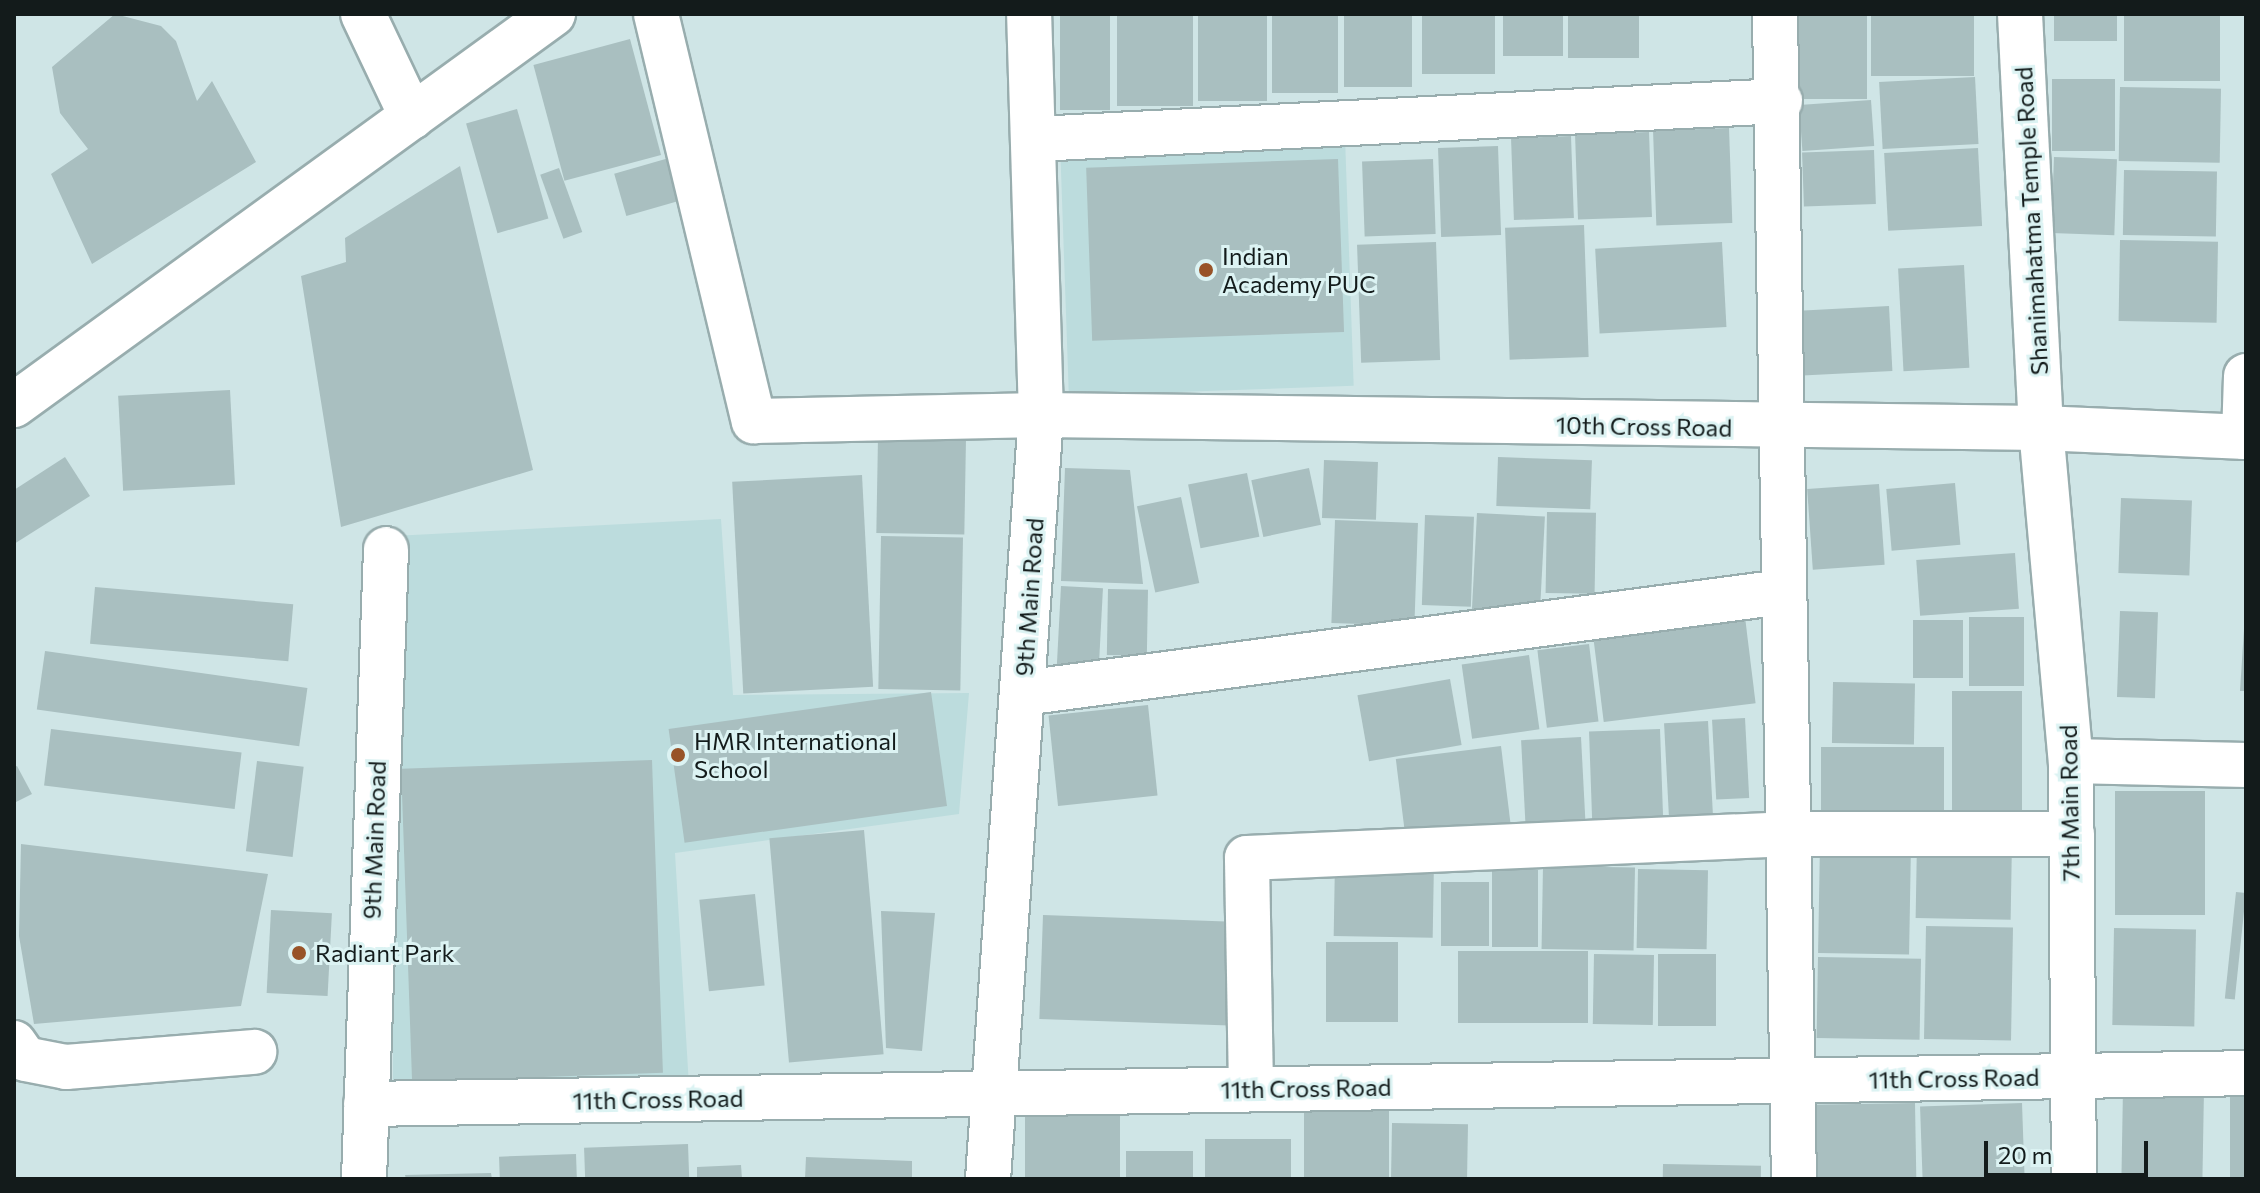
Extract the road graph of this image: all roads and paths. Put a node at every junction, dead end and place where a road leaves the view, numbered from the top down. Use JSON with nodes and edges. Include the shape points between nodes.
{"nodes":[{"id":1,"x":363,"y":14,"type":"edge"},
{"id":2,"x":553,"y":14,"type":"edge"},
{"id":3,"x":656,"y":14,"type":"edge"},
{"id":4,"x":1029,"y":14,"type":"edge"},
{"id":5,"x":1775,"y":14,"type":"edge"},
{"id":6,"x":2020,"y":14,"type":"edge"},
{"id":7,"x":1780,"y":101,"type":"junction"},
{"id":8,"x":412,"y":117,"type":"junction"},
{"id":9,"x":1036,"y":139,"type":"junction"},
{"id":10,"x":2246,"y":376,"type":"edge"},
{"id":11,"x":14,"y":405,"type":"edge"},
{"id":12,"x":1041,"y":415,"type":"junction"},
{"id":13,"x":1782,"y":428,"type":"junction"},
{"id":14,"x":2041,"y":428,"type":"junction"},
{"id":15,"x":2245,"y":437,"type":"edge"},
{"id":16,"x":386,"y":549,"type":"dead end"},
{"id":17,"x":1782,"y":592,"type":"junction"},
{"id":18,"x":1023,"y":693,"type":"junction"},
{"id":19,"x":2071,"y":761,"type":"junction"},
{"id":20,"x":2246,"y":765,"type":"edge"},
{"id":21,"x":1791,"y":834,"type":"junction"},
{"id":22,"x":2072,"y":834,"type":"junction"},
{"id":23,"x":14,"y":1043,"type":"edge"},
{"id":24,"x":254,"y":1052,"type":"dead end"},
{"id":25,"x":2246,"y":1073,"type":"edge"},
{"id":26,"x":2073,"y":1076,"type":"junction"},
{"id":27,"x":1793,"y":1080,"type":"junction"},
{"id":28,"x":1251,"y":1089,"type":"junction"},
{"id":29,"x":994,"y":1093,"type":"junction"},
{"id":30,"x":366,"y":1104,"type":"junction"},
{"id":31,"x":364,"y":1179,"type":"edge"},
{"id":32,"x":988,"y":1179,"type":"edge"},
{"id":33,"x":1794,"y":1179,"type":"edge"},
{"id":34,"x":2074,"y":1179,"type":"edge"}],
"edges":[{"from":1,"to":8,"type":"street"},
{"from":2,"to":8,"type":"street"},
{"from":3,"to":12,"type":"street","name":"10th Cross Road","via":[[754,421]]},
{"from":4,"to":9,"type":"street","name":"9th Main Road"},
{"from":5,"to":7,"type":"street"},
{"from":6,"to":14,"type":"street","name":"Shanimahatma Temple Road"},
{"from":7,"to":9,"type":"street"},
{"from":7,"to":13,"type":"street"},
{"from":8,"to":11,"type":"street"},
{"from":9,"to":12,"type":"street","name":"9th Main Road"},
{"from":10,"to":15,"type":"street"},
{"from":12,"to":13,"type":"street","name":"10th Cross Road"},
{"from":12,"to":18,"type":"street","name":"9th Main Road"},
{"from":13,"to":14,"type":"street","name":"10th Cross Road"},
{"from":13,"to":17,"type":"street"},
{"from":14,"to":15,"type":"street","name":"10th Cross Road"},
{"from":14,"to":19,"type":"street","name":"7th Main Road"},
{"from":16,"to":30,"type":"street","name":"9th Main Road"},
{"from":17,"to":18,"type":"street"},
{"from":17,"to":21,"type":"street"},
{"from":18,"to":29,"type":"street","name":"9th Main Road"},
{"from":19,"to":20,"type":"street"},
{"from":19,"to":22,"type":"street","name":"7th Main Road"},
{"from":21,"to":22,"type":"street"},
{"from":21,"to":27,"type":"street"},
{"from":21,"to":28,"type":"street","via":[[1247,858]]},
{"from":22,"to":26,"type":"street","name":"7th Main Road"},
{"from":23,"to":24,"type":"street","via":[[25,1059],[66,1067]]},
{"from":25,"to":26,"type":"street","name":"11th Cross Road"},
{"from":26,"to":27,"type":"street","name":"11th Cross Road"},
{"from":26,"to":34,"type":"street","name":"7th Main Road"},
{"from":27,"to":28,"type":"street","name":"11th Cross Road"},
{"from":27,"to":33,"type":"street"},
{"from":28,"to":29,"type":"street","name":"11th Cross Road"},
{"from":29,"to":30,"type":"street","name":"11th Cross Road"},
{"from":29,"to":32,"type":"street","name":"9th Main Road"},
{"from":30,"to":31,"type":"street","name":"9th Main Road"}]}
